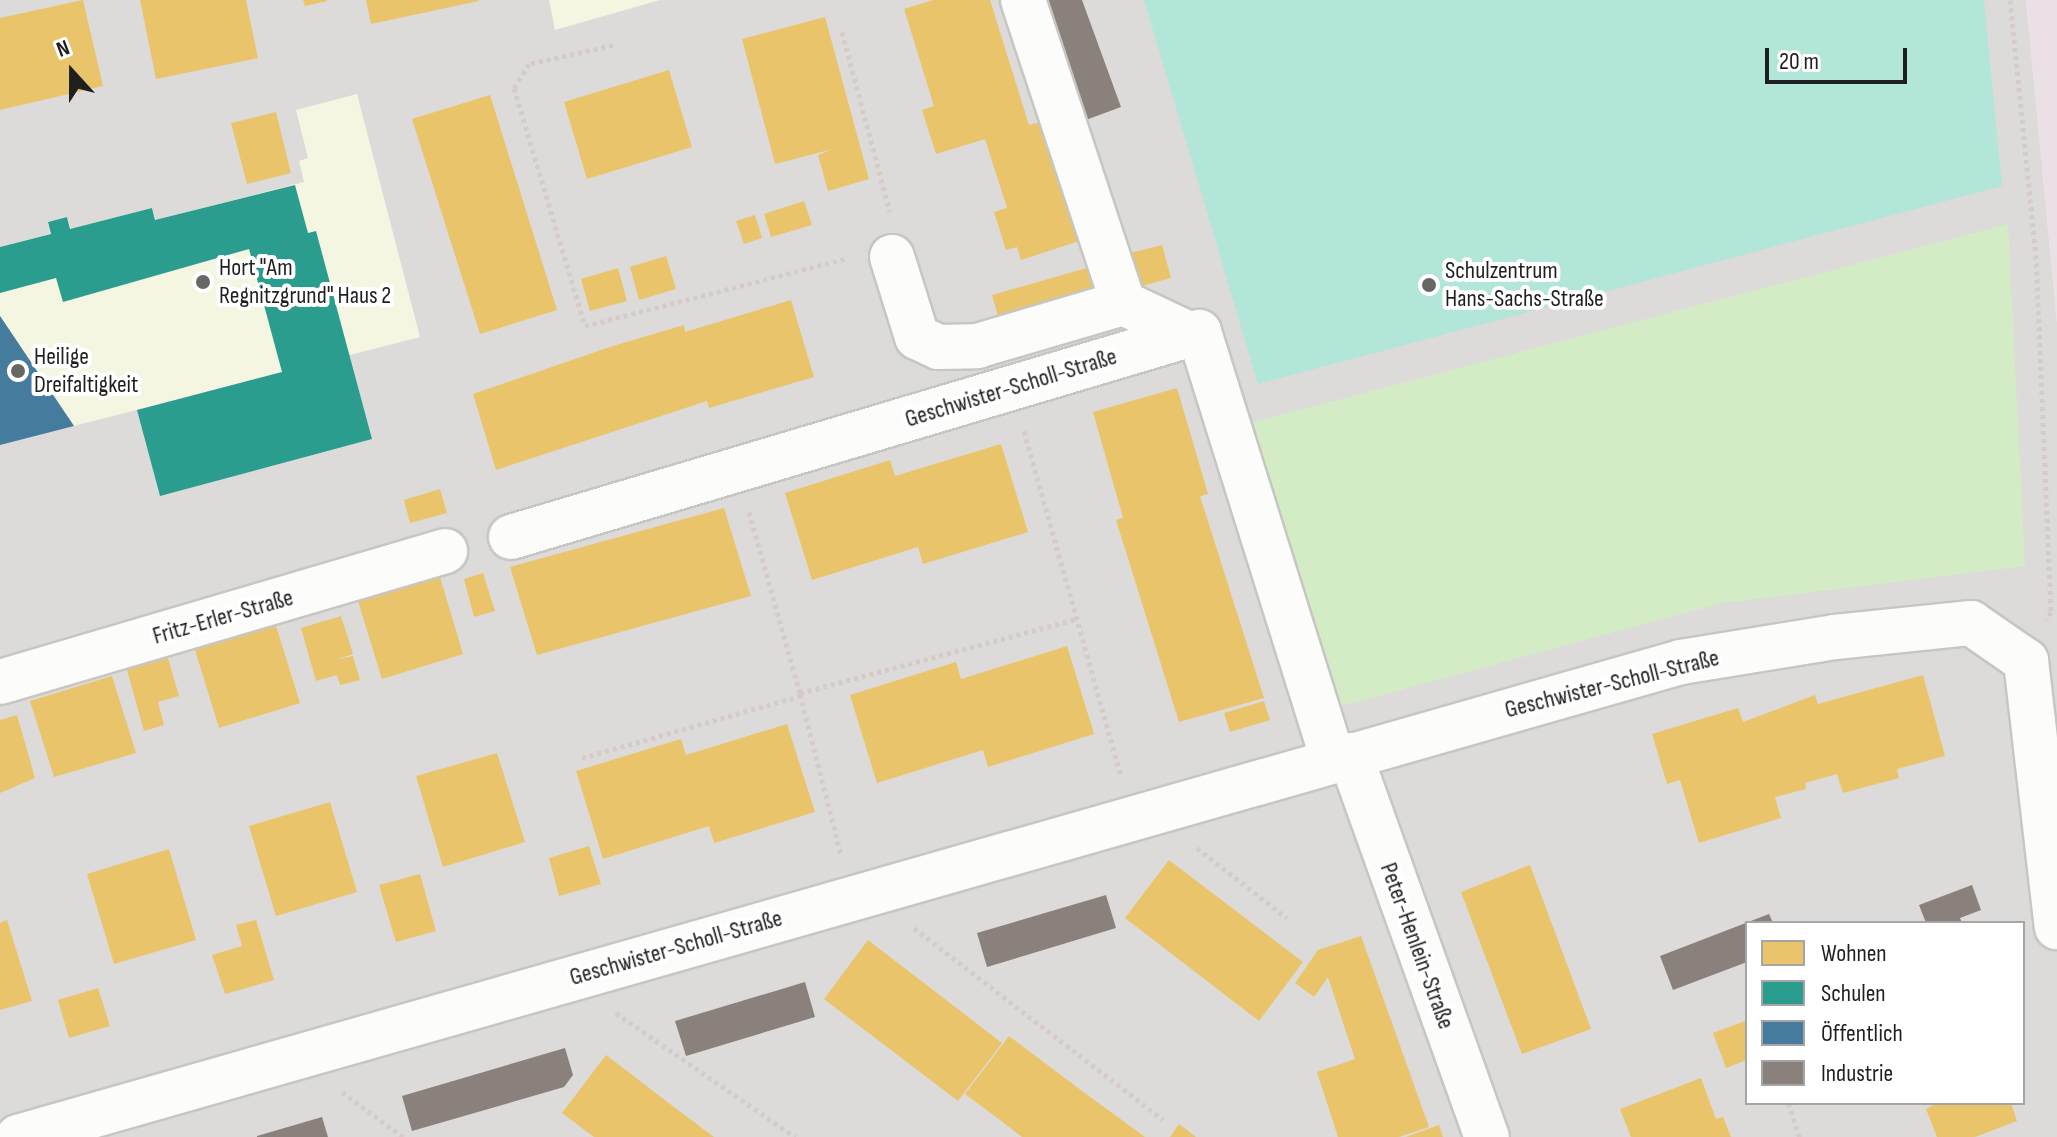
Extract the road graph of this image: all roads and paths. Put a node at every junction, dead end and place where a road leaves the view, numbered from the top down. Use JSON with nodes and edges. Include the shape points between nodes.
{"nodes":[{"id":1,"x":1023,"y":0,"type":"edge"},
{"id":2,"x":2010,"y":0,"type":"edge"},
{"id":3,"x":842,"y":32,"type":"dead end"},
{"id":4,"x":613,"y":45,"type":"dead end"},
{"id":5,"x":892,"y":257,"type":"junction"},
{"id":6,"x":1123,"y":303,"type":"junction"},
{"id":7,"x":1189,"y":334,"type":"junction"},
{"id":8,"x":1012,"y":388,"type":"junction"},
{"id":9,"x":737,"y":470,"type":"junction"},
{"id":10,"x":511,"y":537,"type":"dead end"},
{"id":11,"x":445,"y":551,"type":"dead end"},
{"id":12,"x":1077,"y":619,"type":"junction"},
{"id":13,"x":2026,"y":661,"type":"junction"},
{"id":14,"x":0,"y":682,"type":"edge"},
{"id":15,"x":800,"y":694,"type":"junction"},
{"id":16,"x":1342,"y":757,"type":"junction"},
{"id":17,"x":582,"y":758,"type":"dead end"},
{"id":18,"x":1140,"y":813,"type":"junction"},
{"id":19,"x":2054,"y":869,"type":"edge"},
{"id":20,"x":861,"y":895,"type":"junction"},
{"id":21,"x":1287,"y":918,"type":"dead end"},
{"id":22,"x":2057,"y":927,"type":"edge"},
{"id":23,"x":565,"y":979,"type":"junction"},
{"id":24,"x":293,"y":1056,"type":"junction"},
{"id":25,"x":1789,"y":1105,"type":"edge"},
{"id":26,"x":1163,"y":1120,"type":"dead end"},
{"id":27,"x":18,"y":1137,"type":"edge"},
{"id":28,"x":403,"y":1137,"type":"edge"},
{"id":29,"x":795,"y":1137,"type":"edge"},
{"id":30,"x":1487,"y":1137,"type":"edge"},
{"id":31,"x":1800,"y":1137,"type":"edge"}],
"edges":[{"from":1,"to":6,"type":"street"},
{"from":2,"to":13,"type":"path","via":[[2036,255],[2051,612]]},
{"from":3,"to":5,"type":"path","via":[[889,200]]},
{"from":4,"to":5,"type":"path","via":[[529,64],[514,88],[585,326],[836,259]]},
{"from":5,"to":6,"type":"street","via":[[917,337],[938,347],[977,346]]},
{"from":6,"to":7,"type":"street"},
{"from":7,"to":8,"type":"street","name":"Geschwister-Scholl-Straße"},
{"from":7,"to":16,"type":"street","via":[[1199,332]]},
{"from":8,"to":9,"type":"street","name":"Geschwister-Scholl-Straße"},
{"from":8,"to":12,"type":"path"},
{"from":9,"to":10,"type":"street","name":"Geschwister-Scholl-Straße"},
{"from":9,"to":15,"type":"path"},
{"from":11,"to":14,"type":"street","name":"Fritz-Erler-Straße"},
{"from":12,"to":15,"type":"path"},
{"from":12,"to":18,"type":"path"},
{"from":13,"to":16,"type":"street","name":"Geschwister-Scholl-Straße","via":[[1971,623],[1835,637],[1681,662]]},
{"from":13,"to":19,"type":"street"},
{"from":15,"to":17,"type":"path"},
{"from":15,"to":20,"type":"path"},
{"from":16,"to":18,"type":"street","name":"Geschwister-Scholl-Straße"},
{"from":16,"to":30,"type":"street","name":"Peter-Henlein-Straße"},
{"from":18,"to":20,"type":"street","name":"Geschwister-Scholl-Straße"},
{"from":18,"to":21,"type":"path"},
{"from":19,"to":22,"type":"street"},
{"from":20,"to":23,"type":"street","name":"Geschwister-Scholl-Straße"},
{"from":20,"to":26,"type":"path"},
{"from":23,"to":24,"type":"street","name":"Geschwister-Scholl-Straße"},
{"from":23,"to":29,"type":"path"},
{"from":24,"to":27,"type":"street","name":"Geschwister-Scholl-Straße"},
{"from":24,"to":28,"type":"path"},
{"from":25,"to":31,"type":"path"}]}
